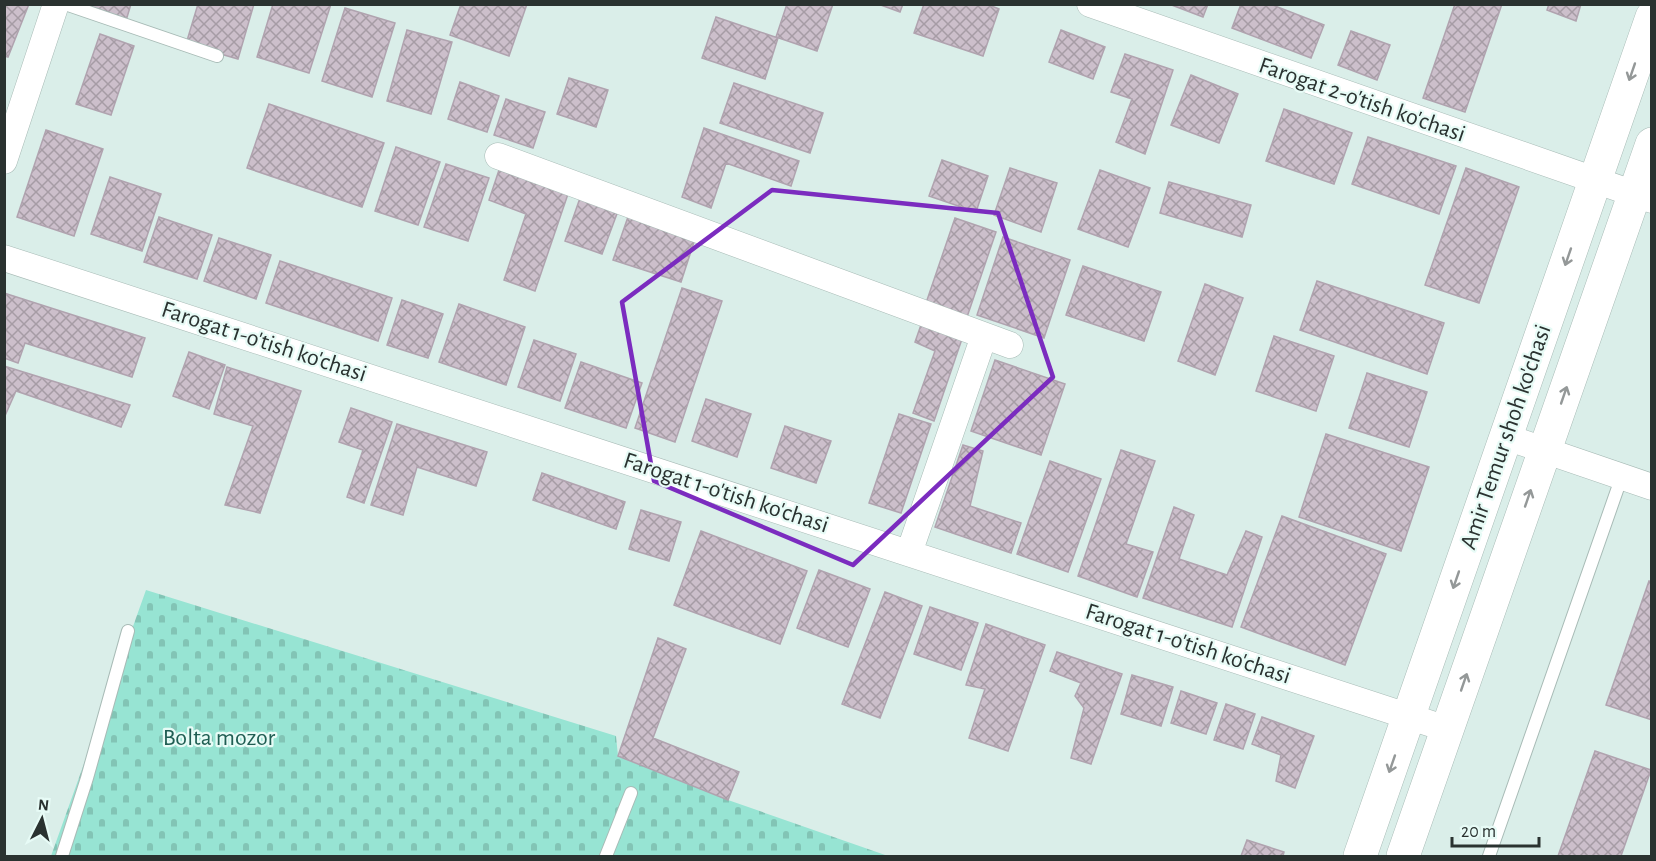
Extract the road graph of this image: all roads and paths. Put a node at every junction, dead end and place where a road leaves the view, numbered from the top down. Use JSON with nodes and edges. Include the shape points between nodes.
{"nodes":[{"id":1,"x":56,"y":4,"type":"edge"},
{"id":2,"x":65,"y":4,"type":"edge"},
{"id":3,"x":1090,"y":4,"type":"edge"},
{"id":4,"x":1652,"y":17,"type":"edge"},
{"id":5,"x":217,"y":56,"type":"dead end"},
{"id":6,"x":1652,"y":144,"type":"edge"},
{"id":7,"x":498,"y":156,"type":"dead end"},
{"id":8,"x":4,"y":161,"type":"edge"},
{"id":9,"x":1594,"y":181,"type":"junction"},
{"id":10,"x":1643,"y":197,"type":"edge"},
{"id":11,"x":4,"y":258,"type":"edge"},
{"id":12,"x":984,"y":336,"type":"junction"},
{"id":13,"x":1010,"y":345,"type":"dead end"},
{"id":14,"x":1506,"y":437,"type":"junction"},
{"id":15,"x":1545,"y":450,"type":"junction"},
{"id":16,"x":1622,"y":476,"type":"junction"},
{"id":17,"x":1652,"y":487,"type":"edge"},
{"id":18,"x":909,"y":553,"type":"junction"},
{"id":19,"x":128,"y":631,"type":"dead end"},
{"id":20,"x":1408,"y":716,"type":"junction"},
{"id":21,"x":1447,"y":729,"type":"junction"},
{"id":22,"x":631,"y":793,"type":"dead end"},
{"id":23,"x":62,"y":856,"type":"edge"},
{"id":24,"x":606,"y":856,"type":"edge"},
{"id":25,"x":1360,"y":856,"type":"edge"},
{"id":26,"x":1403,"y":856,"type":"edge"},
{"id":27,"x":1489,"y":856,"type":"edge"}],
"edges":[{"from":1,"to":8,"type":"street"},
{"from":2,"to":5,"type":"lane"},
{"from":3,"to":9,"type":"street","name":"Farogat 2-o'tish ko'chasi"},
{"from":4,"to":9,"type":"main road","name":"Amir Temur shoh ko'chasi","one_way":true},
{"from":6,"to":10,"type":"main road","name":"Amir Temur shoh ko'chasi"},
{"from":7,"to":12,"type":"street"},
{"from":9,"to":10,"type":"street","name":"Farogat 2-o'tish ko'chasi"},
{"from":9,"to":14,"type":"main road","name":"Amir Temur shoh ko'chasi","one_way":true},
{"from":15,"to":10,"type":"main road","name":"Amir Temur shoh ko'chasi","one_way":true},
{"from":11,"to":18,"type":"street","name":"Farogat 1-o'tish ko'chasi"},
{"from":12,"to":13,"type":"street"},
{"from":12,"to":18,"type":"street"},
{"from":14,"to":15,"type":"street"},
{"from":14,"to":20,"type":"main road","name":"Amir Temur shoh ko'chasi","one_way":true},
{"from":15,"to":16,"type":"street"},
{"from":21,"to":15,"type":"main road","name":"Amir Temur shoh ko'chasi","one_way":true},
{"from":16,"to":17,"type":"street"},
{"from":16,"to":27,"type":"lane"},
{"from":18,"to":20,"type":"street","name":"Farogat 1-o'tish ko'chasi"},
{"from":19,"to":23,"type":"lane"},
{"from":20,"to":21,"type":"street","name":"Farogat 1-o'tish ko'chasi"},
{"from":20,"to":25,"type":"main road","name":"Amir Temur shoh ko'chasi","one_way":true},
{"from":21,"to":26,"type":"main road","name":"Amir Temur shoh ko'chasi"},
{"from":22,"to":24,"type":"lane"}]}
